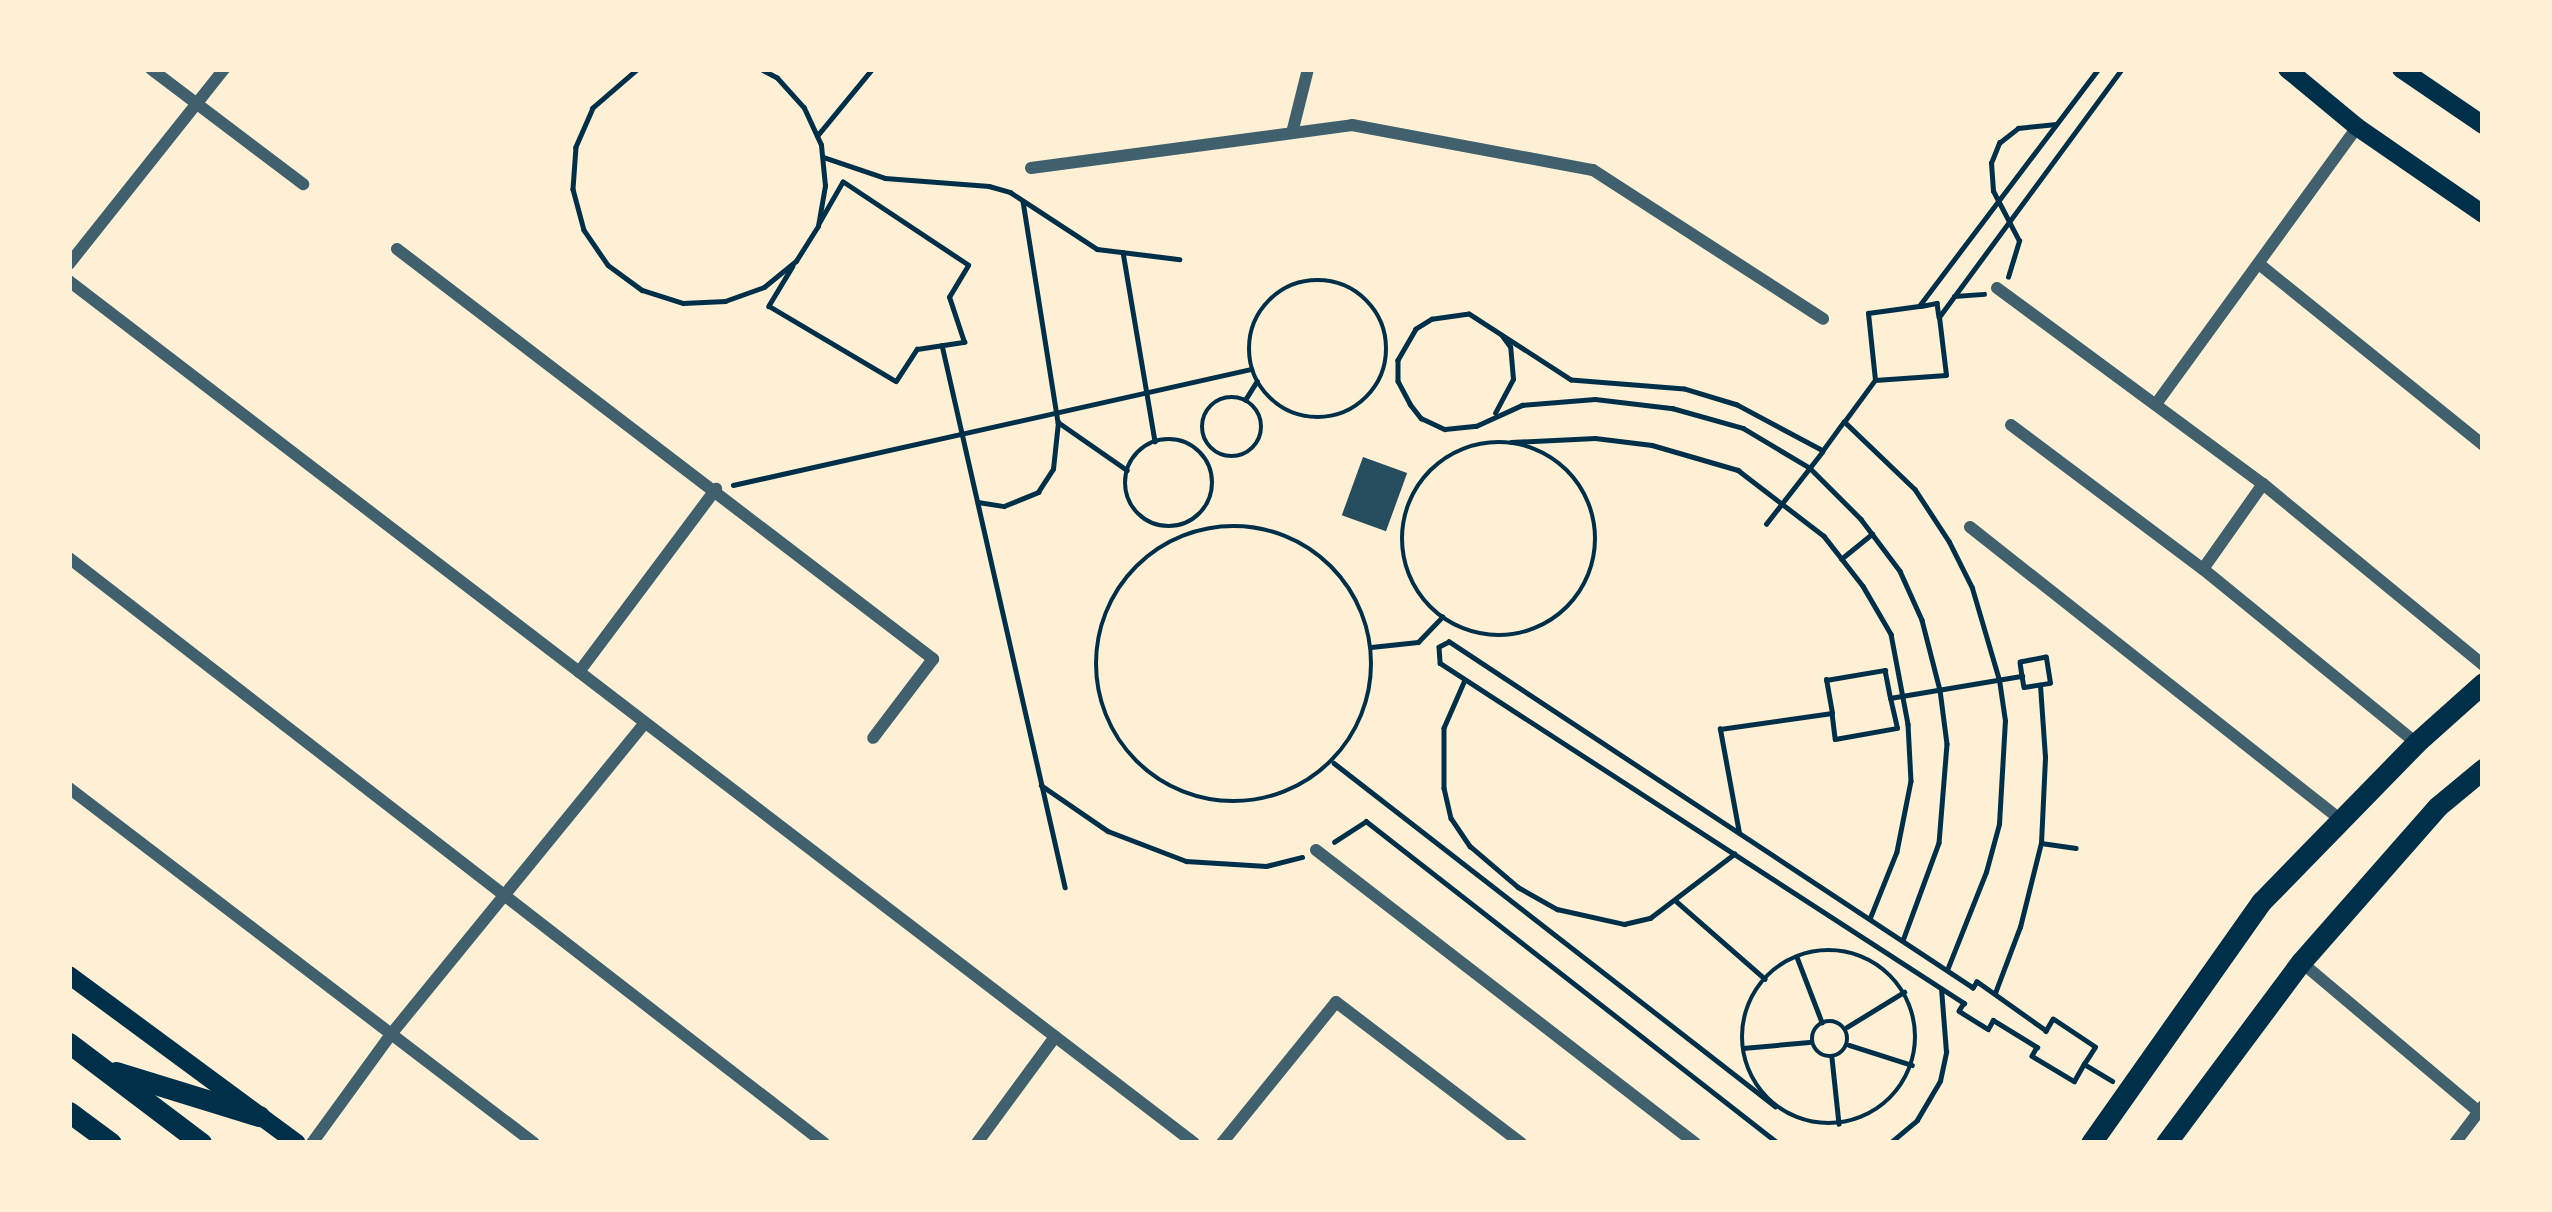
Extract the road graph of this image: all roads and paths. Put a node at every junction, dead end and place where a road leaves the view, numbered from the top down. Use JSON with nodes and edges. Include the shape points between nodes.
{"nodes":[{"id":1,"x":152,"y":69,"type":"edge"},
{"id":2,"x":224,"y":69,"type":"edge"},
{"id":3,"x":638,"y":69,"type":"edge"},
{"id":4,"x":760,"y":69,"type":"edge"},
{"id":5,"x":872,"y":69,"type":"edge"},
{"id":6,"x":1308,"y":69,"type":"edge"},
{"id":7,"x":2098,"y":69,"type":"edge"},
{"id":8,"x":2122,"y":69,"type":"edge"},
{"id":9,"x":2287,"y":69,"type":"edge"},
{"id":10,"x":2402,"y":69,"type":"edge"},
{"id":11,"x":197,"y":104,"type":"junction"},
{"id":12,"x":2059,"y":124,"type":"junction"},
{"id":13,"x":2483,"y":125,"type":"edge"},
{"id":14,"x":2357,"y":127,"type":"junction"},
{"id":15,"x":1292,"y":133,"type":"junction"},
{"id":16,"x":817,"y":136,"type":"junction"},
{"id":17,"x":823,"y":157,"type":"junction"},
{"id":18,"x":1031,"y":168,"type":"dead end"},
{"id":19,"x":303,"y":184,"type":"dead end"},
{"id":20,"x":1023,"y":201,"type":"junction"},
{"id":21,"x":1998,"y":204,"type":"junction"},
{"id":22,"x":2483,"y":214,"type":"edge"},
{"id":23,"x":2011,"y":220,"type":"junction"},
{"id":24,"x":818,"y":226,"type":"junction"},
{"id":25,"x":397,"y":249,"type":"dead end"},
{"id":26,"x":1123,"y":252,"type":"junction"},
{"id":27,"x":1179,"y":259,"type":"dead end"},
{"id":28,"x":796,"y":261,"type":"junction"},
{"id":29,"x":69,"y":264,"type":"edge"},
{"id":30,"x":2259,"y":264,"type":"junction"},
{"id":31,"x":69,"y":280,"type":"edge"},
{"id":32,"x":1997,"y":288,"type":"junction"},
{"id":33,"x":1954,"y":296,"type":"junction"},
{"id":34,"x":1919,"y":306,"type":"junction"},
{"id":35,"x":1939,"y":317,"type":"junction"},
{"id":36,"x":1822,"y":319,"type":"dead end"},
{"id":37,"x":1502,"y":335,"type":"junction"},
{"id":38,"x":942,"y":345,"type":"junction"},
{"id":39,"x":1386,"y":357,"type":"junction"},
{"id":40,"x":1398,"y":360,"type":"junction"},
{"id":41,"x":1251,"y":368,"type":"junction"},
{"id":42,"x":1875,"y":380,"type":"junction"},
{"id":43,"x":1257,"y":381,"type":"junction"},
{"id":44,"x":1148,"y":392,"type":"junction"},
{"id":45,"x":1245,"y":400,"type":"junction"},
{"id":46,"x":2156,"y":404,"type":"junction"},
{"id":47,"x":1055,"y":412,"type":"junction"},
{"id":48,"x":1491,"y":417,"type":"junction"},
{"id":49,"x":1058,"y":422,"type":"junction"},
{"id":50,"x":1844,"y":422,"type":"junction"},
{"id":51,"x":2011,"y":425,"type":"dead end"},
{"id":52,"x":959,"y":433,"type":"junction"},
{"id":53,"x":1155,"y":441,"type":"junction"},
{"id":54,"x":1510,"y":442,"type":"junction"},
{"id":55,"x":2483,"y":445,"type":"edge"},
{"id":56,"x":1210,"y":446,"type":"junction"},
{"id":57,"x":1823,"y":451,"type":"junction"},
{"id":58,"x":1202,"y":454,"type":"junction"},
{"id":59,"x":1810,"y":468,"type":"junction"},
{"id":60,"x":1127,"y":470,"type":"junction"},
{"id":61,"x":2263,"y":484,"type":"junction"},
{"id":62,"x":716,"y":489,"type":"junction"},
{"id":63,"x":975,"y":501,"type":"junction"},
{"id":64,"x":1784,"y":501,"type":"junction"},
{"id":65,"x":1766,"y":524,"type":"dead end"},
{"id":66,"x":1172,"y":527,"type":"junction"},
{"id":67,"x":1970,"y":527,"type":"dead end"},
{"id":68,"x":1872,"y":534,"type":"junction"},
{"id":69,"x":1174,"y":540,"type":"junction"},
{"id":70,"x":69,"y":558,"type":"edge"},
{"id":71,"x":1841,"y":559,"type":"junction"},
{"id":72,"x":2203,"y":569,"type":"junction"},
{"id":73,"x":1442,"y":617,"type":"junction"},
{"id":74,"x":1425,"y":636,"type":"junction"},
{"id":75,"x":1371,"y":647,"type":"junction"},
{"id":76,"x":1439,"y":647,"type":"junction"},
{"id":77,"x":2483,"y":665,"type":"edge"},
{"id":78,"x":579,"y":672,"type":"junction"},
{"id":79,"x":2023,"y":676,"type":"junction"},
{"id":80,"x":1465,"y":679,"type":"junction"},
{"id":81,"x":1999,"y":680,"type":"junction"},
{"id":82,"x":2483,"y":683,"type":"edge"},
{"id":83,"x":2039,"y":685,"type":"junction"},
{"id":84,"x":1940,"y":690,"type":"junction"},
{"id":85,"x":1903,"y":696,"type":"junction"},
{"id":86,"x":1890,"y":698,"type":"junction"},
{"id":87,"x":1832,"y":713,"type":"junction"},
{"id":88,"x":645,"y":723,"type":"junction"},
{"id":89,"x":873,"y":738,"type":"dead end"},
{"id":90,"x":2416,"y":743,"type":"junction"},
{"id":91,"x":1332,"y":761,"type":"junction"},
{"id":92,"x":2483,"y":769,"type":"edge"},
{"id":93,"x":69,"y":788,"type":"edge"},
{"id":94,"x":2340,"y":819,"type":"junction"},
{"id":95,"x":1739,"y":833,"type":"junction"},
{"id":96,"x":2041,"y":843,"type":"junction"},
{"id":97,"x":2076,"y":848,"type":"dead end"},
{"id":98,"x":1316,"y":850,"type":"dead end"},
{"id":99,"x":1734,"y":854,"type":"junction"},
{"id":100,"x":1065,"y":887,"type":"dead end"},
{"id":101,"x":504,"y":892,"type":"junction"},
{"id":102,"x":1676,"y":901,"type":"junction"},
{"id":103,"x":1870,"y":920,"type":"junction"},
{"id":104,"x":1903,"y":941,"type":"junction"},
{"id":105,"x":1887,"y":953,"type":"junction"},
{"id":106,"x":1797,"y":957,"type":"junction"},
{"id":107,"x":2301,"y":962,"type":"junction"},
{"id":108,"x":1879,"y":967,"type":"junction"},
{"id":109,"x":1947,"y":970,"type":"junction"},
{"id":110,"x":69,"y":975,"type":"edge"},
{"id":111,"x":1765,"y":979,"type":"junction"},
{"id":112,"x":1941,"y":988,"type":"junction"},
{"id":113,"x":1904,"y":992,"type":"junction"},
{"id":114,"x":1995,"y":993,"type":"junction"},
{"id":115,"x":1822,"y":1022,"type":"junction"},
{"id":116,"x":1844,"y":1028,"type":"junction"},
{"id":117,"x":392,"y":1033,"type":"junction"},
{"id":118,"x":1055,"y":1037,"type":"junction"},
{"id":119,"x":69,"y":1042,"type":"edge"},
{"id":120,"x":1812,"y":1042,"type":"junction"},
{"id":121,"x":1847,"y":1044,"type":"junction"},
{"id":122,"x":1743,"y":1048,"type":"junction"},
{"id":123,"x":1832,"y":1057,"type":"junction"},
{"id":124,"x":2084,"y":1064,"type":"junction"},
{"id":125,"x":1912,"y":1065,"type":"junction"},
{"id":126,"x":102,"y":1067,"type":"junction"},
{"id":127,"x":2127,"y":1090,"type":"junction"},
{"id":128,"x":1774,"y":1106,"type":"junction"},
{"id":129,"x":2482,"y":1111,"type":"edge"},
{"id":130,"x":259,"y":1116,"type":"junction"},
{"id":131,"x":1840,"y":1124,"type":"junction"},
{"id":132,"x":79,"y":1126,"type":"edge"},
{"id":133,"x":111,"y":1143,"type":"edge"},
{"id":134,"x":201,"y":1143,"type":"edge"},
{"id":135,"x":297,"y":1143,"type":"edge"},
{"id":136,"x":312,"y":1143,"type":"edge"},
{"id":137,"x":534,"y":1143,"type":"edge"},
{"id":138,"x":824,"y":1143,"type":"edge"},
{"id":139,"x":976,"y":1143,"type":"edge"},
{"id":140,"x":1194,"y":1143,"type":"edge"},
{"id":141,"x":1222,"y":1143,"type":"edge"},
{"id":142,"x":1521,"y":1143,"type":"edge"},
{"id":143,"x":1695,"y":1143,"type":"edge"},
{"id":144,"x":1890,"y":1143,"type":"edge"},
{"id":145,"x":2091,"y":1143,"type":"edge"},
{"id":146,"x":2166,"y":1143,"type":"edge"},
{"id":147,"x":2455,"y":1143,"type":"edge"}],
"edges":[{"from":1,"to":11,"type":"street"},
{"from":2,"to":11,"type":"street"},
{"from":3,"to":28,"type":"path","via":[[593,108],[576,147],[578,210],[608,265],[642,290],[683,303],[725,301],[764,286]]},
{"from":4,"to":16,"type":"path","via":[[804,108]]},
{"from":5,"to":16,"type":"path"},
{"from":6,"to":15,"type":"street"},
{"from":7,"to":12,"type":"path"},
{"from":8,"to":23,"type":"path"},
{"from":9,"to":14,"type":"main road"},
{"from":10,"to":13,"type":"main road"},
{"from":11,"to":19,"type":"street"},
{"from":11,"to":29,"type":"street"},
{"from":12,"to":21,"type":"path"},
{"from":12,"to":21,"type":"path","via":[[2018,128],[1999,143],[1990,179]]},
{"from":14,"to":22,"type":"main road"},
{"from":14,"to":30,"type":"street"},
{"from":15,"to":18,"type":"street"},
{"from":15,"to":36,"type":"street","via":[[1352,125],[1593,170]]},
{"from":16,"to":17,"type":"path"},
{"from":17,"to":20,"type":"path","via":[[885,178],[989,186]]},
{"from":17,"to":24,"type":"path"},
{"from":20,"to":26,"type":"path","via":[[1097,249]]},
{"from":20,"to":47,"type":"path"},
{"from":21,"to":23,"type":"path"},
{"from":21,"to":34,"type":"path"},
{"from":23,"to":32,"type":"path","via":[[2019,255]]},
{"from":23,"to":33,"type":"path"},
{"from":24,"to":28,"type":"path"},
{"from":24,"to":38,"type":"path","via":[[843,182],[968,265],[950,297],[964,341]]},
{"from":25,"to":62,"type":"street"},
{"from":26,"to":27,"type":"path"},
{"from":26,"to":44,"type":"path"},
{"from":28,"to":38,"type":"path","via":[[769,306],[896,381],[917,349]]},
{"from":30,"to":46,"type":"street"},
{"from":30,"to":55,"type":"street"},
{"from":31,"to":78,"type":"street"},
{"from":32,"to":33,"type":"path"},
{"from":32,"to":46,"type":"street"},
{"from":33,"to":35,"type":"path"},
{"from":34,"to":35,"type":"path","via":[[1937,304]]},
{"from":34,"to":42,"type":"path","via":[[1868,313]]},
{"from":35,"to":42,"type":"path","via":[[1946,375]]},
{"from":37,"to":40,"type":"path","via":[[1469,314],[1449,315],[1416,329]]},
{"from":37,"to":48,"type":"path","via":[[1513,380]]},
{"from":37,"to":57,"type":"path","via":[[1571,380],[1684,389],[1737,405]]},
{"from":38,"to":52,"type":"path"},
{"from":39,"to":40,"type":"path"},
{"from":39,"to":41,"type":"path","via":[[1380,319],[1367,301],[1326,281],[1304,282],[1265,304],[1249,346]]},
{"from":39,"to":43,"type":"path","via":[[1363,402],[1321,418],[1277,406]]},
{"from":40,"to":48,"type":"path","via":[[1403,394],[1420,418],[1460,429]]},
{"from":41,"to":43,"type":"path"},
{"from":41,"to":44,"type":"path"},
{"from":42,"to":50,"type":"path"},
{"from":43,"to":45,"type":"path"},
{"from":44,"to":47,"type":"path"},
{"from":44,"to":53,"type":"path"},
{"from":45,"to":56,"type":"path","via":[[1222,399],[1207,412],[1202,430]]},
{"from":45,"to":56,"type":"path","via":[[1261,419],[1255,447],[1228,457]]},
{"from":46,"to":61,"type":"street"},
{"from":47,"to":49,"type":"path"},
{"from":47,"to":52,"type":"path"},
{"from":48,"to":59,"type":"path","via":[[1522,405],[1595,399],[1672,409],[1743,428]]},
{"from":49,"to":60,"type":"path"},
{"from":49,"to":63,"type":"path","via":[[1053,470],[1038,492],[1004,506]]},
{"from":50,"to":57,"type":"path"},
{"from":50,"to":81,"type":"path","via":[[1915,490],[1949,542]]},
{"from":51,"to":72,"type":"street"},
{"from":52,"to":62,"type":"path"},
{"from":52,"to":63,"type":"path"},
{"from":53,"to":58,"type":"path","via":[[1187,442]]},
{"from":53,"to":60,"type":"path"},
{"from":54,"to":64,"type":"path","via":[[1652,445],[1738,470]]},
{"from":54,"to":73,"type":"path","via":[[1448,456],[1407,505],[1406,570]]},
{"from":54,"to":73,"type":"path","via":[[1568,470],[1586,495],[1596,526],[1585,586],[1565,611],[1508,636]]},
{"from":56,"to":58,"type":"path"},
{"from":57,"to":59,"type":"path"},
{"from":58,"to":66,"type":"path","via":[[1213,475],[1208,503]]},
{"from":59,"to":64,"type":"path"},
{"from":59,"to":68,"type":"path"},
{"from":60,"to":66,"type":"path","via":[[1133,509]]},
{"from":61,"to":72,"type":"street"},
{"from":61,"to":77,"type":"street"},
{"from":62,"to":78,"type":"street"},
{"from":62,"to":89,"type":"street","via":[[933,659]]},
{"from":63,"to":100,"type":"path"},
{"from":64,"to":65,"type":"path"},
{"from":64,"to":71,"type":"path"},
{"from":66,"to":69,"type":"path"},
{"from":67,"to":94,"type":"street"},
{"from":68,"to":71,"type":"path"},
{"from":68,"to":84,"type":"path","via":[[1922,620]]},
{"from":69,"to":75,"type":"path","via":[[1243,525],[1287,536],[1326,560],[1355,596]]},
{"from":69,"to":91,"type":"path","via":[[1122,580],[1101,620],[1094,665],[1102,710],[1124,750],[1158,781],[1200,799],[1246,802],[1291,790]]},
{"from":70,"to":101,"type":"street"},
{"from":71,"to":85,"type":"path","via":[[1891,634]]},
{"from":72,"to":90,"type":"street"},
{"from":73,"to":74,"type":"path"},
{"from":74,"to":75,"type":"path"},
{"from":74,"to":76,"type":"path"},
{"from":75,"to":91,"type":"path","via":[[1372,685],[1358,729]]},
{"from":76,"to":80,"type":"path","via":[[1440,663]]},
{"from":76,"to":95,"type":"path","via":[[1449,642]]},
{"from":78,"to":88,"type":"street"},
{"from":79,"to":81,"type":"path"},
{"from":79,"to":83,"type":"path","via":[[2024,687]]},
{"from":79,"to":83,"type":"path","via":[[2020,662],[2046,657],[2050,683]]},
{"from":80,"to":99,"type":"path"},
{"from":80,"to":102,"type":"path","via":[[1444,728],[1444,788],[1470,846],[1557,909],[1624,924]]},
{"from":81,"to":84,"type":"path"},
{"from":81,"to":109,"type":"path","via":[[2006,721],[1999,824]]},
{"from":82,"to":90,"type":"main road"},
{"from":83,"to":96,"type":"path"},
{"from":84,"to":85,"type":"path"},
{"from":84,"to":104,"type":"path","via":[[1946,777],[1939,843]]},
{"from":85,"to":86,"type":"path"},
{"from":85,"to":103,"type":"path","via":[[1911,781],[1897,852]]},
{"from":86,"to":87,"type":"path","via":[[1897,728],[1835,739]]},
{"from":86,"to":87,"type":"path","via":[[1886,670],[1826,680]]},
{"from":87,"to":95,"type":"path","via":[[1720,729]]},
{"from":88,"to":101,"type":"street"},
{"from":88,"to":118,"type":"street"},
{"from":90,"to":94,"type":"main road"},
{"from":91,"to":128,"type":"path"},
{"from":92,"to":107,"type":"main road","via":[[2437,807]]},
{"from":93,"to":117,"type":"street"},
{"from":94,"to":127,"type":"main road","via":[[2221,953]]},
{"from":95,"to":103,"type":"path"},
{"from":96,"to":97,"type":"path"},
{"from":96,"to":114,"type":"path"},
{"from":98,"to":143,"type":"street"},
{"from":99,"to":102,"type":"path"},
{"from":99,"to":105,"type":"path"},
{"from":101,"to":117,"type":"street"},
{"from":101,"to":138,"type":"street"},
{"from":102,"to":111,"type":"path"},
{"from":103,"to":104,"type":"path"},
{"from":104,"to":109,"type":"path"},
{"from":105,"to":108,"type":"path"},
{"from":105,"to":112,"type":"path"},
{"from":106,"to":108,"type":"path","via":[[1837,950]]},
{"from":106,"to":111,"type":"path"},
{"from":106,"to":115,"type":"path"},
{"from":107,"to":129,"type":"street"},
{"from":107,"to":146,"type":"main road"},
{"from":108,"to":113,"type":"path"},
{"from":109,"to":114,"type":"path"},
{"from":110,"to":130,"type":"main road"},
{"from":111,"to":122,"type":"path","via":[[1748,1005]]},
{"from":112,"to":124,"type":"path","via":[[1964,1004],[1959,1011],[1988,1029],[1993,1020],[2074,1081]]},
{"from":112,"to":144,"type":"path","via":[[1940,1081],[1917,1120]]},
{"from":113,"to":116,"type":"path"},
{"from":113,"to":125,"type":"path","via":[[1917,1027]]},
{"from":114,"to":124,"type":"path","via":[[2046,1031],[2053,1019],[2095,1047]]},
{"from":115,"to":116,"type":"path"},
{"from":115,"to":120,"type":"path"},
{"from":116,"to":121,"type":"path"},
{"from":117,"to":136,"type":"street"},
{"from":117,"to":137,"type":"street"},
{"from":118,"to":139,"type":"street"},
{"from":118,"to":140,"type":"street"},
{"from":119,"to":126,"type":"main road"},
{"from":120,"to":122,"type":"path"},
{"from":120,"to":123,"type":"path"},
{"from":121,"to":123,"type":"path"},
{"from":121,"to":125,"type":"path"},
{"from":122,"to":128,"type":"path"},
{"from":123,"to":131,"type":"path"},
{"from":124,"to":127,"type":"path"},
{"from":125,"to":131,"type":"path","via":[[1883,1107]]},
{"from":126,"to":130,"type":"main road"},
{"from":126,"to":134,"type":"main road"},
{"from":127,"to":145,"type":"main road"},
{"from":128,"to":131,"type":"path","via":[[1799,1120]]},
{"from":129,"to":147,"type":"street"},
{"from":130,"to":135,"type":"main road"},
{"from":132,"to":133,"type":"main road"},
{"from":141,"to":142,"type":"street","via":[[1336,1002]]}]}
